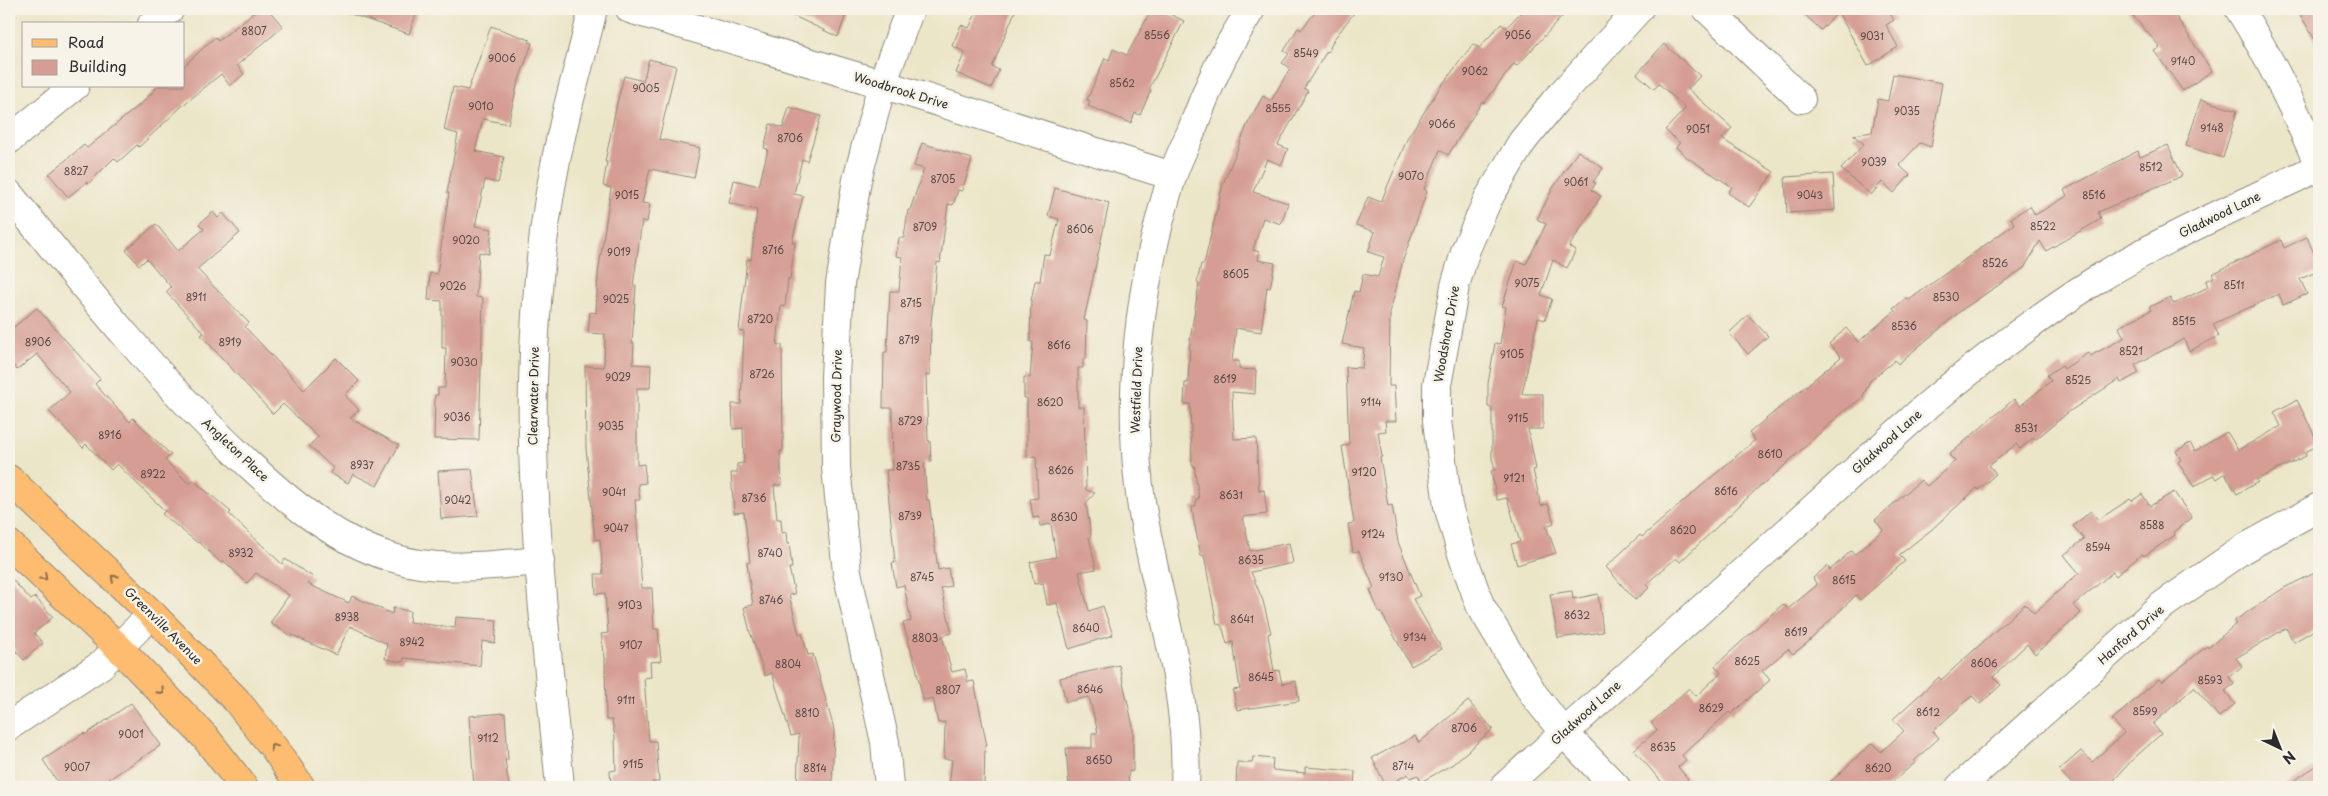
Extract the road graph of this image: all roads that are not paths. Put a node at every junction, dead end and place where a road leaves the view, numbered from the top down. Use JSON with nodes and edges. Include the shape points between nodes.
{"nodes":[{"id":1,"x":170,"y":9,"type":"edge"},
{"id":2,"x":593,"y":9,"type":"edge"},
{"id":3,"x":630,"y":9,"type":"edge"},
{"id":4,"x":910,"y":9,"type":"edge"},
{"id":5,"x":1251,"y":9,"type":"edge"},
{"id":6,"x":1639,"y":9,"type":"edge"},
{"id":7,"x":1706,"y":9,"type":"edge"},
{"id":8,"x":2240,"y":9,"type":"edge"},
{"id":9,"x":154,"y":22,"type":"edge"},
{"id":10,"x":882,"y":84,"type":"junction"},
{"id":11,"x":73,"y":88,"type":"edge"},
{"id":12,"x":1801,"y":99,"type":"dead end"},
{"id":13,"x":9,"y":140,"type":"edge"},
{"id":14,"x":2319,"y":166,"type":"edge"},
{"id":15,"x":1172,"y":176,"type":"junction"},
{"id":16,"x":9,"y":194,"type":"edge"},
{"id":17,"x":9,"y":479,"type":"edge"},
{"id":18,"x":2319,"y":507,"type":"edge"},
{"id":19,"x":9,"y":544,"type":"edge"},
{"id":20,"x":540,"y":561,"type":"junction"},
{"id":21,"x":152,"y":614,"type":"junction"},
{"id":22,"x":119,"y":648,"type":"junction"},
{"id":23,"x":9,"y":726,"type":"edge"},
{"id":24,"x":1564,"y":733,"type":"junction"},
{"id":25,"x":244,"y":787,"type":"edge"},
{"id":26,"x":301,"y":787,"type":"edge"},
{"id":27,"x":560,"y":787,"type":"edge"},
{"id":28,"x":889,"y":787,"type":"edge"},
{"id":29,"x":1185,"y":787,"type":"edge"},
{"id":30,"x":1504,"y":787,"type":"edge"},
{"id":31,"x":1616,"y":787,"type":"edge"},
{"id":32,"x":1960,"y":787,"type":"edge"}],
"edges":[{"from":1,"to":9,"type":"street"},
{"from":2,"to":20,"type":"street","name":"Clearwater Drive","via":[[562,134],[548,207],[538,292],[533,447]]},
{"from":3,"to":10,"type":"street","name":"Woodbrook Drive"},
{"from":4,"to":10,"type":"street","name":"Graywood Drive"},
{"from":5,"to":15,"type":"street","name":"Westfield Drive","via":[[1218,67]]},
{"from":6,"to":24,"type":"street","name":"Woodshore Drive","via":[[1522,142],[1488,199],[1455,286],[1437,385],[1437,421],[1448,506],[1480,605],[1534,695]]},
{"from":7,"to":12,"type":"street"},
{"from":8,"to":14,"type":"street","via":[[2286,91]]},
{"from":10,"to":15,"type":"street","name":"Woodbrook Drive"},
{"from":10,"to":28,"type":"street","name":"Graywood Drive","via":[[857,180],[840,284],[836,459],[847,572],[885,742]]},
{"from":11,"to":13,"type":"street"},
{"from":14,"to":24,"type":"street","name":"Gladwood Lane","via":[[2191,228],[2094,282],[1998,346],[1928,405]]},
{"from":15,"to":29,"type":"street","name":"Westfield Drive","via":[[1152,249],[1138,344],[1135,440],[1142,508],[1182,704],[1187,755]]},
{"from":16,"to":20,"type":"street","name":"Angleton Place","via":[[174,390],[258,473],[301,510],[361,547],[418,564],[457,567]]},
{"from":21,"to":17,"type":"main road","name":"Greenville Avenue","one_way":true},
{"from":18,"to":32,"type":"street","name":"Hanford Drive","via":[[2243,549],[2160,607]]},
{"from":19,"to":22,"type":"main road","one_way":true},
{"from":20,"to":27,"type":"street","name":"Clearwater Drive"},
{"from":21,"to":22,"type":"street"},
{"from":26,"to":21,"type":"main road","name":"Greenville Avenue","one_way":true,"via":[[236,700]]},
{"from":22,"to":23,"type":"street","via":[[101,665]]},
{"from":22,"to":25,"type":"main road","one_way":true,"via":[[205,737]]},
{"from":24,"to":30,"type":"street","name":"Gladwood Lane"},
{"from":24,"to":31,"type":"street","name":"Woodshore Drive"}]}
